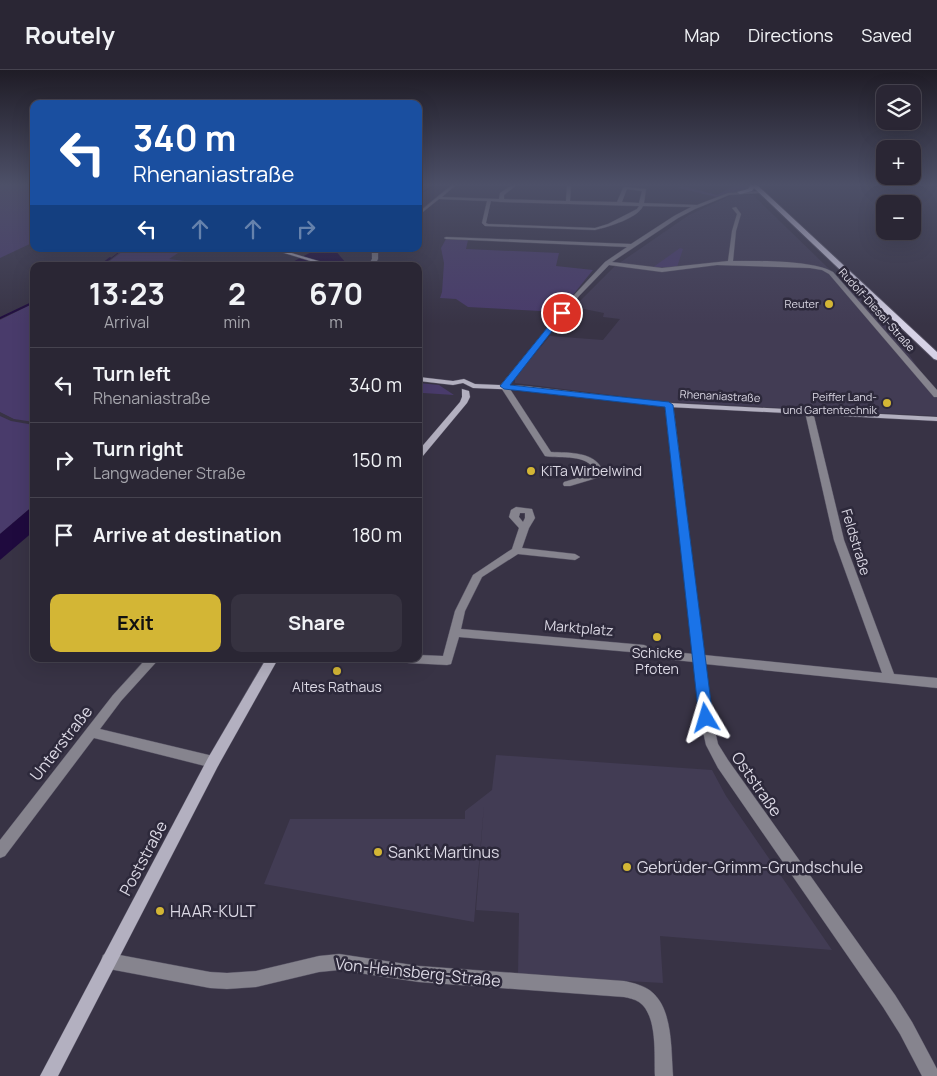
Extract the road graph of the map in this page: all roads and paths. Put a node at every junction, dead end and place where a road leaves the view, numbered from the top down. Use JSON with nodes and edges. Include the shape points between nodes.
{"nodes":[{"id":1,"x":656,"y":231,"type":"edge"},
{"id":2,"x":734,"y":231,"type":"edge"},
{"id":3,"x":802,"y":231,"type":"edge"},
{"id":4,"x":446,"y":238,"type":"dead end"},
{"id":5,"x":632,"y":246,"type":"junction"},
{"id":6,"x":283,"y":252,"type":"edge"},
{"id":7,"x":317,"y":262,"type":"edge"},
{"id":8,"x":608,"y":263,"type":"junction"},
{"id":9,"x":730,"y":263,"type":"junction"},
{"id":10,"x":937,"y":357,"type":"edge"},
{"id":11,"x":422,"y":379,"type":"edge"},
{"id":12,"x":453,"y":383,"type":"junction"},
{"id":13,"x":473,"y":386,"type":"junction"},
{"id":14,"x":504,"y":386,"type":"junction"},
{"id":15,"x":465,"y":391,"type":"junction"},
{"id":16,"x":937,"y":395,"type":"edge"},
{"id":17,"x":669,"y":405,"type":"junction"},
{"id":18,"x":810,"y":412,"type":"junction"},
{"id":19,"x":937,"y":419,"type":"edge"},
{"id":20,"x":422,"y":451,"type":"edge"},
{"id":21,"x":567,"y":484,"type":"dead end"},
{"id":22,"x":524,"y":528,"type":"dead end"},
{"id":23,"x":516,"y":551,"type":"junction"},
{"id":24,"x":575,"y":557,"type":"dead end"},
{"id":25,"x":455,"y":633,"type":"junction"},
{"id":26,"x":699,"y":658,"type":"junction"},
{"id":27,"x":422,"y":660,"type":"edge"},
{"id":28,"x":150,"y":662,"type":"edge"},
{"id":29,"x":270,"y":662,"type":"edge"},
{"id":30,"x":889,"y":677,"type":"junction"},
{"id":31,"x":937,"y":683,"type":"edge"},
{"id":32,"x":90,"y":732,"type":"junction"},
{"id":33,"x":213,"y":762,"type":"junction"},
{"id":34,"x":0,"y":850,"type":"edge"},
{"id":35,"x":108,"y":961,"type":"junction"},
{"id":36,"x":49,"y":1076,"type":"edge"},
{"id":37,"x":664,"y":1076,"type":"edge"},
{"id":38,"x":931,"y":1076,"type":"edge"}],
"edges":[{"from":1,"to":5,"type":"street"},
{"from":2,"to":9,"type":"street"},
{"from":3,"to":10,"type":"main road"},
{"from":4,"to":5,"type":"street"},
{"from":5,"to":8,"type":"street"},
{"from":6,"to":7,"type":"main road"},
{"from":8,"to":9,"type":"street","name":"Rudolf-Diesel-Straße","via":[[668,270]]},
{"from":8,"to":14,"type":"street","via":[[573,300]]},
{"from":9,"to":16,"type":"street","name":"Rudolf-Diesel-Straße","via":[[805,266],[830,272]]},
{"from":11,"to":12,"type":"main road","name":"Rhenaniastraße"},
{"from":12,"to":13,"type":"main road","name":"Rhenaniastraße","via":[[466,382]]},
{"from":12,"to":15,"type":"main road","via":[[451,387],[454,390]]},
{"from":13,"to":14,"type":"main road","name":"Rhenaniastraße"},
{"from":13,"to":15,"type":"main road"},
{"from":14,"to":17,"type":"main road","name":"Rhenaniastraße"},
{"from":14,"to":21,"type":"street","via":[[548,454],[587,458],[594,461],[600,470],[596,475]]},
{"from":15,"to":20,"type":"main road","via":[[463,403]]},
{"from":17,"to":18,"type":"main road","name":"Rhenaniastraße"},
{"from":17,"to":26,"type":"street","name":"Oststraße"},
{"from":18,"to":19,"type":"main road","name":"Rhenaniastraße"},
{"from":18,"to":30,"type":"street","name":"Feldstraße","via":[[839,540]]},
{"from":22,"to":23,"type":"street"},
{"from":23,"to":24,"type":"street"},
{"from":23,"to":25,"type":"street","via":[[478,575],[460,611]]},
{"from":25,"to":26,"type":"street","name":"Marktplatz","via":[[644,648],[654,654]]},
{"from":25,"to":27,"type":"street","via":[[447,661]]},
{"from":26,"to":30,"type":"street","name":"Marktplatz"},
{"from":26,"to":38,"type":"street","name":"Oststraße","via":[[708,728],[715,751],[889,1001]]},
{"from":28,"to":32,"type":"street","name":"Unterstraße"},
{"from":29,"to":33,"type":"main road","name":"Poststraße"},
{"from":30,"to":31,"type":"street","name":"Marktplatz"},
{"from":32,"to":33,"type":"street"},
{"from":32,"to":34,"type":"street","name":"Unterstraße"},
{"from":33,"to":35,"type":"main road","name":"Poststraße"},
{"from":35,"to":36,"type":"main road","name":"Poststraße"},
{"from":35,"to":37,"type":"street","name":"Von-Heinsberg-Straße","via":[[227,981],[339,962],[420,974],[624,990],[648,998],[653,1006],[660,1030]]}]}
